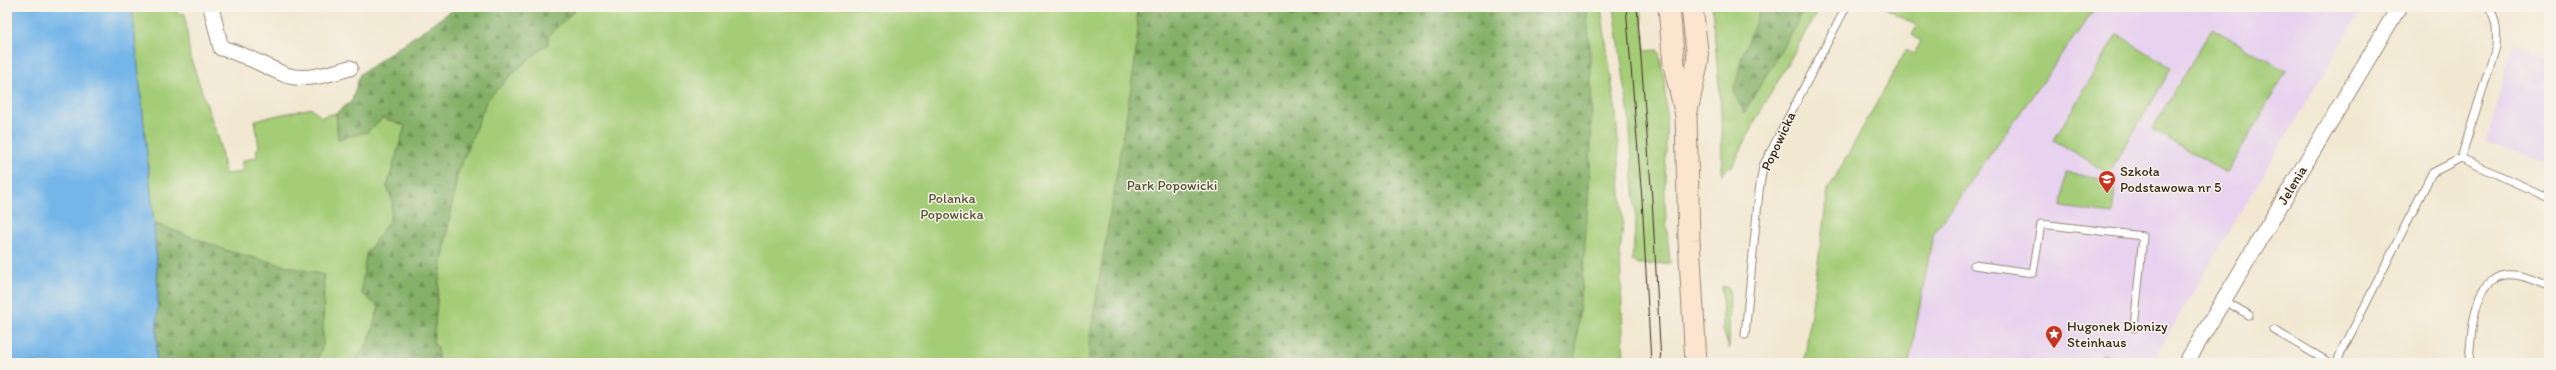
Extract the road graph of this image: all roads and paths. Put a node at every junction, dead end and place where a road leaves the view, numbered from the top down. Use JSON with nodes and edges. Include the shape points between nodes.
{"nodes":[{"id":1,"x":1668,"y":7,"type":"edge"},
{"id":2,"x":1692,"y":7,"type":"edge"},
{"id":3,"x":1846,"y":7,"type":"edge"},
{"id":4,"x":2399,"y":7,"type":"edge"},
{"id":5,"x":2489,"y":7,"type":"edge"},
{"id":6,"x":213,"y":13,"type":"edge"},
{"id":7,"x":350,"y":68,"type":"dead end"},
{"id":8,"x":1686,"y":115,"type":"junction"},
{"id":9,"x":2461,"y":158,"type":"junction"},
{"id":10,"x":2549,"y":198,"type":"edge"},
{"id":11,"x":1974,"y":265,"type":"dead end"},
{"id":12,"x":2549,"y":286,"type":"edge"},
{"id":13,"x":2223,"y":300,"type":"junction"},
{"id":14,"x":2249,"y":315,"type":"dead end"},
{"id":15,"x":2134,"y":328,"type":"dead end"},
{"id":16,"x":2274,"y":330,"type":"dead end"},
{"id":17,"x":1745,"y":335,"type":"dead end"},
{"id":18,"x":1696,"y":363,"type":"edge"},
{"id":19,"x":2186,"y":363,"type":"edge"},
{"id":20,"x":2330,"y":363,"type":"edge"},
{"id":21,"x":2336,"y":363,"type":"edge"},
{"id":22,"x":2469,"y":363,"type":"edge"}],
"edges":[{"from":1,"to":8,"type":"street","via":[[1674,65]]},
{"from":2,"to":8,"type":"street","via":[[1698,60]]},
{"from":3,"to":17,"type":"lane","name":"Popowicka","via":[[1763,166]]},
{"from":4,"to":13,"type":"street","name":"Jelenia"},
{"from":5,"to":9,"type":"lane","via":[[2498,31],[2496,47]]},
{"from":6,"to":7,"type":"street","via":[[221,48],[239,52],[287,75],[328,74]]},
{"from":8,"to":18,"type":"street","via":[[1689,240]]},
{"from":9,"to":10,"type":"lane"},
{"from":9,"to":21,"type":"lane","via":[[2432,173]]},
{"from":11,"to":15,"type":"lane","via":[[2033,273],[2041,224],[2143,236]]},
{"from":12,"to":22,"type":"lane","via":[[2513,276],[2494,278],[2480,296],[2474,314]]},
{"from":13,"to":14,"type":"lane"},
{"from":13,"to":19,"type":"street","name":"Jelenia"},
{"from":16,"to":20,"type":"lane"}]}
